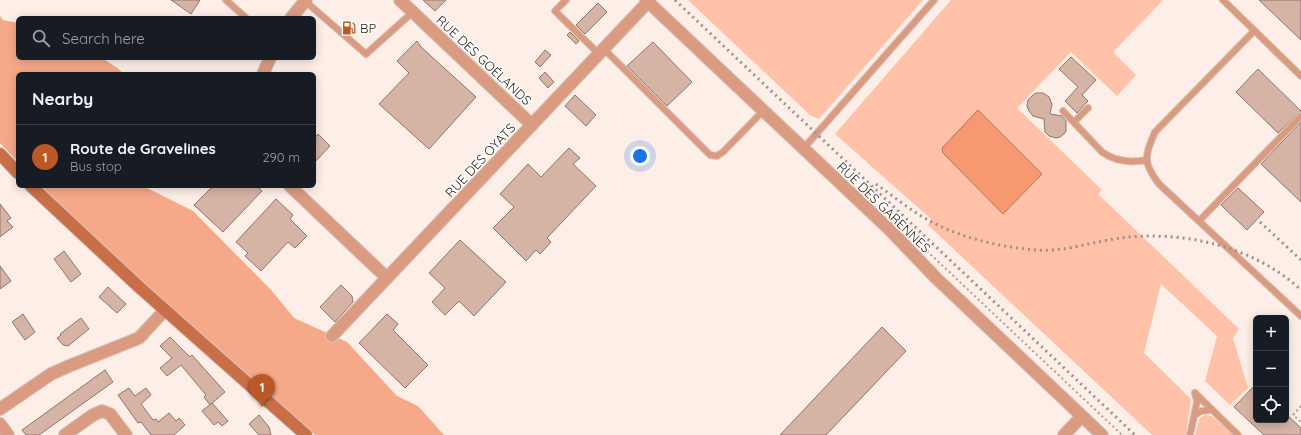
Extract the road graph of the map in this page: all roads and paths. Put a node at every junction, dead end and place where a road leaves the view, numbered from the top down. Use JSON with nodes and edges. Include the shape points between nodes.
{"nodes":[{"id":1,"x":226,"y":0,"type":"edge"},
{"id":2,"x":400,"y":0,"type":"edge"},
{"id":3,"x":566,"y":0,"type":"edge"},
{"id":4,"x":934,"y":0,"type":"edge"},
{"id":5,"x":1223,"y":0,"type":"edge"},
{"id":6,"x":306,"y":1,"type":"edge"},
{"id":7,"x":647,"y":1,"type":"edge"},
{"id":8,"x":413,"y":12,"type":"junction"},
{"id":9,"x":244,"y":16,"type":"edge"},
{"id":10,"x":293,"y":16,"type":"edge"},
{"id":11,"x":1254,"y":30,"type":"junction"},
{"id":12,"x":601,"y":52,"type":"junction"},
{"id":13,"x":269,"y":60,"type":"edge"},
{"id":14,"x":264,"y":72,"type":"edge"},
{"id":15,"x":1301,"y":76,"type":"edge"},
{"id":16,"x":1088,"y":108,"type":"dead end"},
{"id":17,"x":763,"y":111,"type":"junction"},
{"id":18,"x":1063,"y":111,"type":"dead end"},
{"id":19,"x":1301,"y":116,"type":"edge"},
{"id":20,"x":1074,"y":122,"type":"junction"},
{"id":21,"x":532,"y":125,"type":"junction"},
{"id":22,"x":803,"y":149,"type":"junction"},
{"id":23,"x":0,"y":154,"type":"edge"},
{"id":24,"x":1147,"y":160,"type":"junction"},
{"id":25,"x":16,"y":171,"type":"edge"},
{"id":26,"x":33,"y":188,"type":"edge"},
{"id":27,"x":292,"y":188,"type":"edge"},
{"id":28,"x":1199,"y":221,"type":"junction"},
{"id":29,"x":387,"y":278,"type":"junction"},
{"id":30,"x":164,"y":310,"type":"junction"},
{"id":31,"x":1301,"y":314,"type":"edge"},
{"id":32,"x":332,"y":336,"type":"dead end"},
{"id":33,"x":1301,"y":406,"type":"edge"},
{"id":34,"x":0,"y":409,"type":"edge"},
{"id":35,"x":1212,"y":410,"type":"junction"},
{"id":36,"x":1195,"y":415,"type":"junction"},
{"id":37,"x":1082,"y":416,"type":"junction"},
{"id":38,"x":1301,"y":422,"type":"edge"},
{"id":39,"x":0,"y":424,"type":"edge"},
{"id":40,"x":8,"y":435,"type":"edge"},
{"id":41,"x":65,"y":435,"type":"edge"},
{"id":42,"x":126,"y":435,"type":"edge"},
{"id":43,"x":306,"y":435,"type":"edge"},
{"id":44,"x":1064,"y":435,"type":"edge"},
{"id":45,"x":1102,"y":435,"type":"edge"},
{"id":46,"x":1190,"y":435,"type":"edge"},
{"id":47,"x":1238,"y":435,"type":"edge"}],
"edges":[{"from":1,"to":9,"type":"lane"},
{"from":2,"to":8,"type":"street","name":"RUE DES GOÉLANDS"},
{"from":3,"to":12,"type":"lane","via":[[555,11]]},
{"from":4,"to":22,"type":"lane"},
{"from":5,"to":11,"type":"lane"},
{"from":6,"to":8,"type":"lane","via":[[366,54]]},
{"from":6,"to":10,"type":"street"},
{"from":7,"to":12,"type":"street","name":"RUE DES OYATS"},
{"from":7,"to":17,"type":"street","name":"RUE DES GARENNES"},
{"from":8,"to":21,"type":"street","name":"RUE DES GOÉLANDS"},
{"from":11,"to":15,"type":"lane"},
{"from":11,"to":24,"type":"lane","via":[[1155,132],[1149,144]]},
{"from":12,"to":17,"type":"lane","via":[[710,155],[717,156],[723,152]]},
{"from":12,"to":21,"type":"street","name":"RUE DES OYATS"},
{"from":13,"to":14,"type":"street"},
{"from":16,"to":20,"type":"lane"},
{"from":17,"to":22,"type":"street","name":"RUE DES GARENNES"},
{"from":18,"to":20,"type":"lane"},
{"from":19,"to":28,"type":"lane"},
{"from":20,"to":24,"type":"lane","via":[[1108,156],[1135,162]]},
{"from":21,"to":29,"type":"street","name":"RUE DES OYATS"},
{"from":22,"to":37,"type":"street","name":"RUE DES GARENNES"},
{"from":23,"to":25,"type":"main road"},
{"from":24,"to":28,"type":"lane","via":[[1150,172],[1159,184]]},
{"from":26,"to":30,"type":"main road"},
{"from":27,"to":29,"type":"street"},
{"from":28,"to":31,"type":"lane"},
{"from":29,"to":32,"type":"street","name":"RUE DES OYATS"},
{"from":30,"to":34,"type":"street","via":[[139,338],[51,374]]},
{"from":30,"to":43,"type":"main road"},
{"from":33,"to":38,"type":"path","via":[[1293,414]]},
{"from":35,"to":36,"type":"lane","via":[[1206,409]]},
{"from":35,"to":36,"type":"lane","via":[[1195,393]]},
{"from":35,"to":47,"type":"lane"},
{"from":36,"to":46,"type":"lane"},
{"from":37,"to":44,"type":"street"},
{"from":37,"to":45,"type":"street","name":"RUE DES GARENNES"},
{"from":39,"to":40,"type":"street"},
{"from":41,"to":42,"type":"street","via":[[92,415],[102,411],[110,414]]}]}
